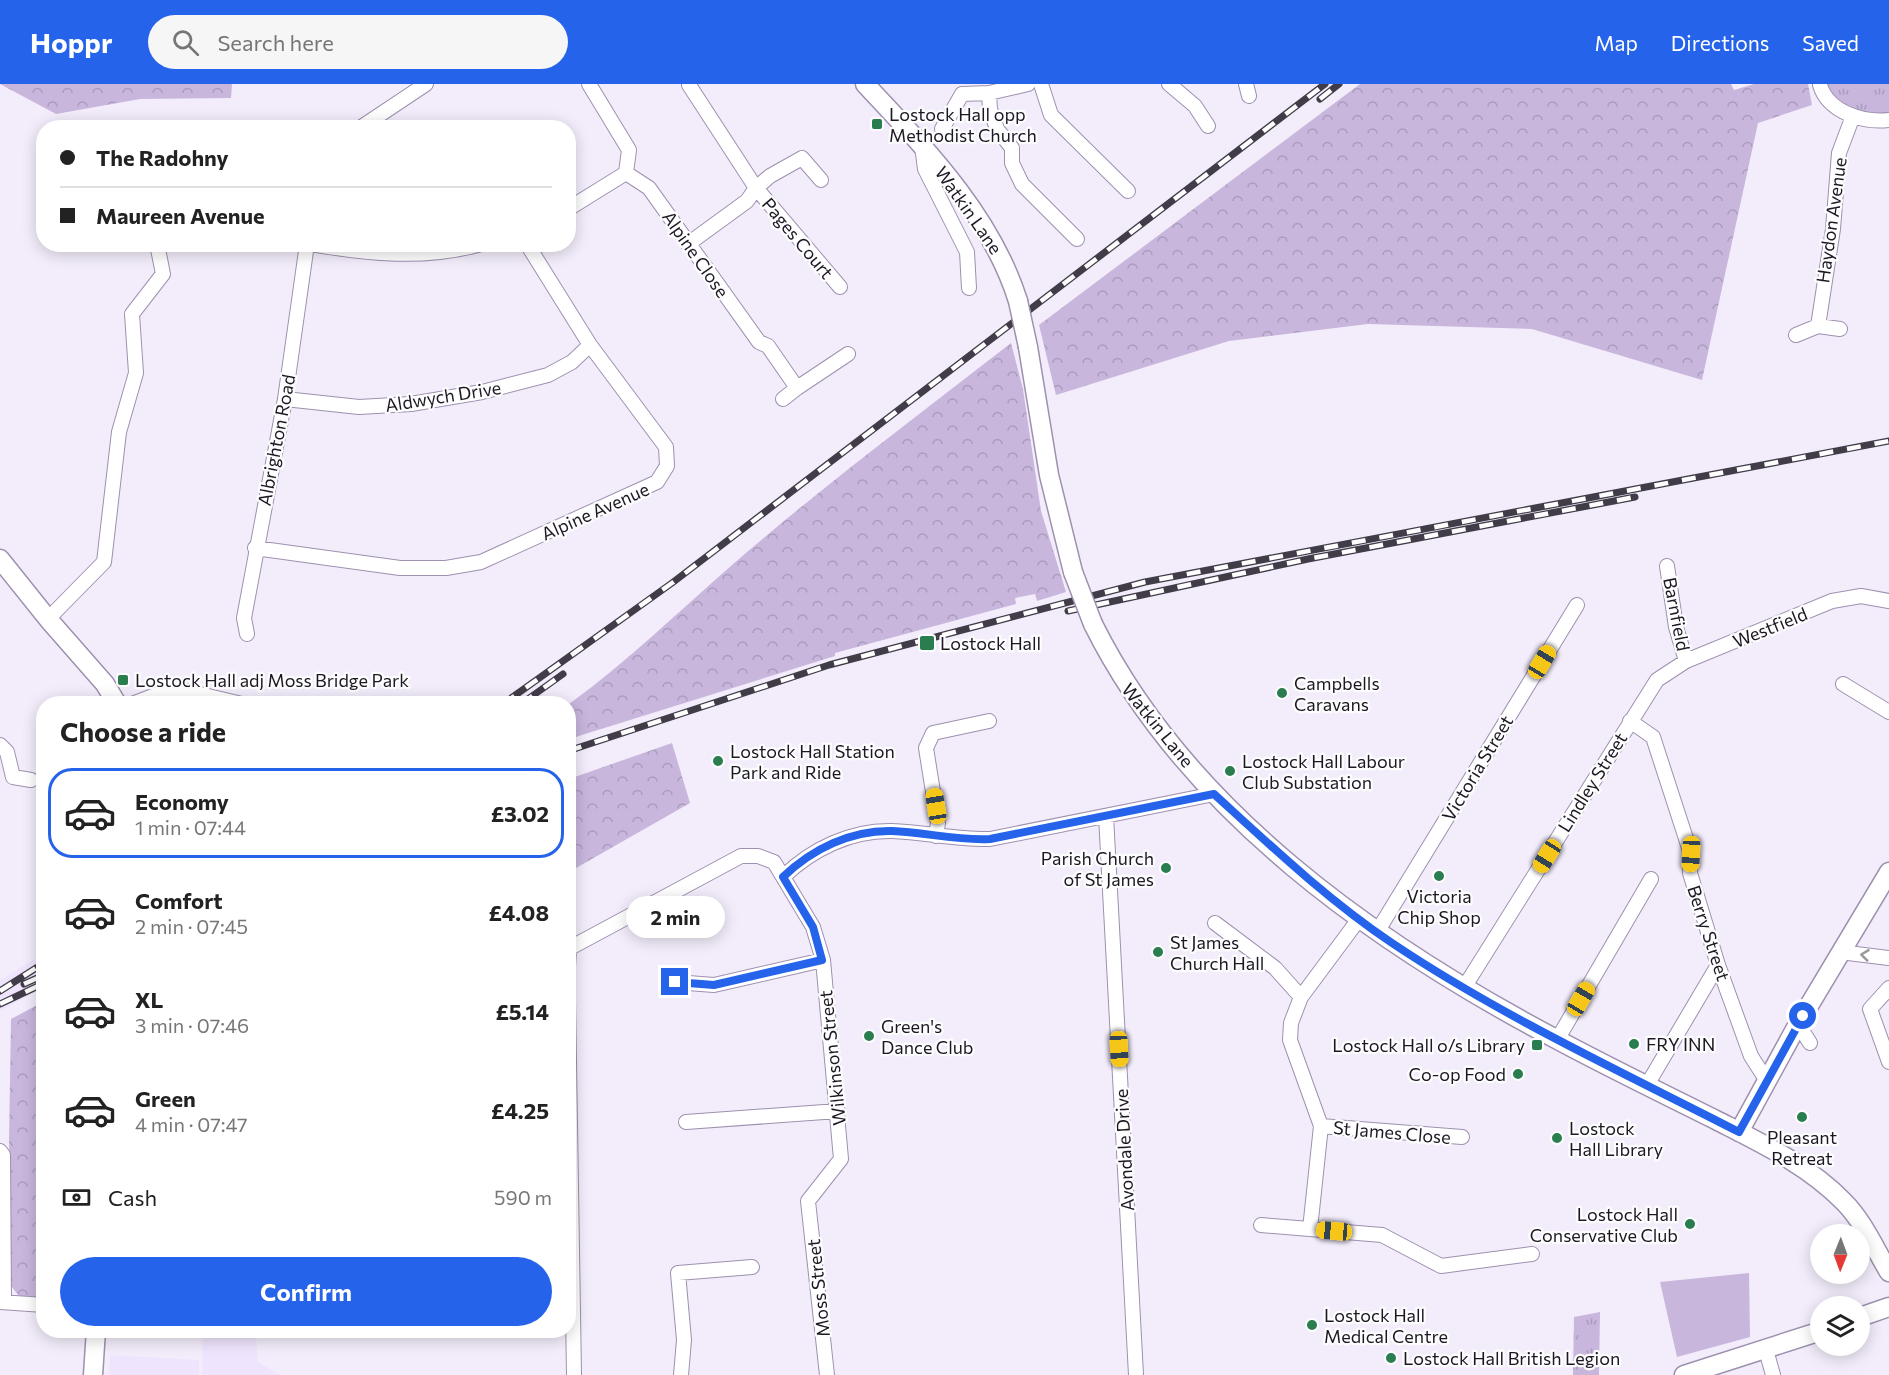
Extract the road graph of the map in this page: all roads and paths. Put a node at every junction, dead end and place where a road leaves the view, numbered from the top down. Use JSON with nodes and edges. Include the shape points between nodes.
{"nodes":[{"id":1,"x":589,"y":84,"type":"edge"},
{"id":2,"x":865,"y":84,"type":"edge"},
{"id":3,"x":1028,"y":84,"type":"edge"},
{"id":4,"x":1041,"y":84,"type":"edge"},
{"id":5,"x":1169,"y":84,"type":"edge"},
{"id":6,"x":420,"y":85,"type":"edge"},
{"id":7,"x":690,"y":85,"type":"edge"},
{"id":8,"x":1820,"y":85,"type":"edge"},
{"id":9,"x":988,"y":93,"type":"junction"},
{"id":10,"x":1853,"y":116,"type":"junction"},
{"id":11,"x":371,"y":120,"type":"edge"},
{"id":12,"x":1889,"y":120,"type":"edge"},
{"id":13,"x":1208,"y":126,"type":"dead end"},
{"id":14,"x":942,"y":129,"type":"dead end"},
{"id":15,"x":921,"y":144,"type":"junction"},
{"id":16,"x":626,"y":173,"type":"junction"},
{"id":17,"x":822,"y":180,"type":"dead end"},
{"id":18,"x":756,"y":188,"type":"junction"},
{"id":19,"x":1128,"y":191,"type":"dead end"},
{"id":20,"x":576,"y":205,"type":"edge"},
{"id":21,"x":1077,"y":239,"type":"dead end"},
{"id":22,"x":688,"y":244,"type":"junction"},
{"id":23,"x":159,"y":252,"type":"edge"},
{"id":24,"x":308,"y":252,"type":"edge"},
{"id":25,"x":354,"y":252,"type":"edge"},
{"id":26,"x":427,"y":252,"type":"edge"},
{"id":27,"x":532,"y":252,"type":"edge"},
{"id":28,"x":840,"y":287,"type":"dead end"},
{"id":29,"x":969,"y":288,"type":"dead end"},
{"id":30,"x":1818,"y":326,"type":"junction"},
{"id":31,"x":1840,"y":329,"type":"dead end"},
{"id":32,"x":1796,"y":334,"type":"dead end"},
{"id":33,"x":590,"y":345,"type":"junction"},
{"id":34,"x":848,"y":354,"type":"dead end"},
{"id":35,"x":797,"y":388,"type":"junction"},
{"id":36,"x":285,"y":399,"type":"junction"},
{"id":37,"x":783,"y":399,"type":"dead end"},
{"id":38,"x":255,"y":548,"type":"junction"},
{"id":39,"x":0,"y":559,"type":"edge"},
{"id":40,"x":1667,"y":566,"type":"dead end"},
{"id":41,"x":1889,"y":601,"type":"edge"},
{"id":42,"x":1577,"y":605,"type":"dead end"},
{"id":43,"x":48,"y":619,"type":"junction"},
{"id":44,"x":247,"y":634,"type":"dead end"},
{"id":45,"x":1686,"y":661,"type":"junction"},
{"id":46,"x":1657,"y":680,"type":"joint"},
{"id":47,"x":1843,"y":684,"type":"dead end"},
{"id":48,"x":112,"y":696,"type":"edge"},
{"id":49,"x":153,"y":696,"type":"edge"},
{"id":50,"x":208,"y":696,"type":"edge"},
{"id":51,"x":1889,"y":712,"type":"edge"},
{"id":52,"x":989,"y":721,"type":"dead end"},
{"id":53,"x":1630,"y":721,"type":"junction"},
{"id":54,"x":0,"y":745,"type":"edge"},
{"id":55,"x":31,"y":780,"type":"dead end"},
{"id":56,"x":1214,"y":794,"type":"junction"},
{"id":57,"x":1106,"y":816,"type":"junction"},
{"id":58,"x":936,"y":836,"type":"junction"},
{"id":59,"x":1889,"y":872,"type":"edge"},
{"id":60,"x":783,"y":877,"type":"junction"},
{"id":61,"x":1651,"y":879,"type":"dead end"},
{"id":62,"x":1359,"y":919,"type":"junction"},
{"id":63,"x":1215,"y":923,"type":"dead end"},
{"id":64,"x":1377,"y":932,"type":"junction"},
{"id":65,"x":576,"y":945,"type":"edge"},
{"id":66,"x":1840,"y":952,"type":"junction"},
{"id":67,"x":1889,"y":958,"type":"edge"},
{"id":68,"x":822,"y":960,"type":"junction"},
{"id":69,"x":1718,"y":966,"type":"junction"},
{"id":70,"x":1468,"y":981,"type":"junction"},
{"id":71,"x":675,"y":982,"type":"dead end"},
{"id":72,"x":1889,"y":988,"type":"edge"},
{"id":73,"x":1301,"y":997,"type":"junction"},
{"id":74,"x":1798,"y":1024,"type":"junction"},
{"id":75,"x":1557,"y":1040,"type":"junction"},
{"id":76,"x":1810,"y":1043,"type":"dead end"},
{"id":77,"x":1889,"y":1062,"type":"edge"},
{"id":78,"x":1767,"y":1081,"type":"junction"},
{"id":79,"x":1647,"y":1085,"type":"junction"},
{"id":80,"x":838,"y":1111,"type":"junction"},
{"id":81,"x":686,"y":1122,"type":"dead end"},
{"id":82,"x":1321,"y":1126,"type":"junction"},
{"id":83,"x":1739,"y":1132,"type":"junction"},
{"id":84,"x":1462,"y":1137,"type":"dead end"},
{"id":85,"x":2,"y":1153,"type":"edge"},
{"id":86,"x":808,"y":1201,"type":"joint"},
{"id":87,"x":1261,"y":1225,"type":"dead end"},
{"id":88,"x":1310,"y":1229,"type":"junction"},
{"id":89,"x":1532,"y":1254,"type":"dead end"},
{"id":90,"x":752,"y":1267,"type":"dead end"},
{"id":91,"x":1889,"y":1272,"type":"edge"},
{"id":92,"x":2,"y":1302,"type":"edge"},
{"id":93,"x":36,"y":1304,"type":"edge"},
{"id":94,"x":1889,"y":1307,"type":"edge"},
{"id":95,"x":1870,"y":1314,"type":"edge"},
{"id":96,"x":1810,"y":1335,"type":"edge"},
{"id":97,"x":95,"y":1338,"type":"edge"},
{"id":98,"x":573,"y":1338,"type":"edge"},
{"id":99,"x":1766,"y":1350,"type":"junction"},
{"id":100,"x":93,"y":1375,"type":"edge"},
{"id":101,"x":574,"y":1375,"type":"edge"},
{"id":102,"x":681,"y":1375,"type":"edge"},
{"id":103,"x":827,"y":1375,"type":"edge"},
{"id":104,"x":1136,"y":1375,"type":"edge"},
{"id":105,"x":1684,"y":1375,"type":"edge"},
{"id":106,"x":1773,"y":1375,"type":"edge"}],
"edges":[{"from":1,"to":16,"type":"street","via":[[629,150]]},
{"from":2,"to":15,"type":"main road","name":"Watkin Lane"},
{"from":3,"to":9,"type":"street"},
{"from":4,"to":19,"type":"street","via":[[1051,115]]},
{"from":5,"to":13,"type":"street","via":[[1195,106]]},
{"from":6,"to":11,"type":"street"},
{"from":7,"to":18,"type":"street","name":"Pages Court"},
{"from":8,"to":10,"type":"street","via":[[1834,106]]},
{"from":9,"to":14,"type":"street","via":[[962,94]]},
{"from":9,"to":21,"type":"street","via":[[997,129],[1012,148],[1012,163],[1022,184]]},
{"from":10,"to":12,"type":"street"},
{"from":10,"to":30,"type":"street","name":"Haydon Avenue","via":[[1839,153],[1833,230]]},
{"from":15,"to":29,"type":"street","name":"Watkin Lane","via":[[925,169],[967,252]]},
{"from":15,"to":56,"type":"main road","name":"Watkin Lane","bridge":true,"via":[[976,215],[1000,254],[1018,301],[1049,475],[1073,572],[1093,624],[1120,677]]},
{"from":16,"to":20,"type":"street"},
{"from":16,"to":22,"type":"street","name":"Alpine Close","via":[[649,188]]},
{"from":17,"to":18,"type":"street","name":"Pages Court","via":[[802,158]]},
{"from":18,"to":22,"type":"street","name":"Pages Court","via":[[747,201]]},
{"from":18,"to":28,"type":"street","name":"Pages Court"},
{"from":22,"to":35,"type":"street","name":"Alpine Close"},
{"from":23,"to":43,"type":"street","via":[[163,274],[132,314],[136,373],[119,432],[104,562]]},
{"from":24,"to":36,"type":"street","name":"Albrighton Road"},
{"from":25,"to":26,"type":"street"},
{"from":27,"to":33,"type":"street","name":"Alpine Avenue"},
{"from":30,"to":31,"type":"street"},
{"from":30,"to":32,"type":"street"},
{"from":33,"to":36,"type":"street","name":"Aldwych Drive","via":[[572,362],[548,375],[482,392],[411,404],[358,407]]},
{"from":33,"to":38,"type":"street","name":"Alpine Avenue","via":[[666,447],[667,466],[657,482],[481,562],[446,568],[400,568]]},
{"from":34,"to":35,"type":"street"},
{"from":35,"to":37,"type":"street"},
{"from":36,"to":38,"type":"street","name":"Albrighton Road"},
{"from":38,"to":44,"type":"street","name":"Albrighton Road","via":[[244,618]]},
{"from":39,"to":43,"type":"main road"},
{"from":40,"to":45,"type":"street","name":"Barnfield","via":[[1676,627]]},
{"from":41,"to":45,"type":"street","name":"Westfield","via":[[1861,596],[1832,601]]},
{"from":42,"to":64,"type":"street","name":"Victoria Street"},
{"from":43,"to":48,"type":"main road"},
{"from":45,"to":46,"type":"street","name":"Westfield"},
{"from":46,"to":53,"type":"street","name":"Lindley Street"},
{"from":47,"to":51,"type":"street"},
{"from":49,"to":50,"type":"street","via":[[174,688]]},
{"from":52,"to":58,"type":"street","via":[[933,733],[926,747],[938,823]]},
{"from":53,"to":69,"type":"street","name":"Berry Street","via":[[1653,737],[1691,854],[1690,873]]},
{"from":53,"to":70,"type":"street","name":"Lindley Street"},
{"from":54,"to":55,"type":"street","via":[[7,752],[14,777]]},
{"from":56,"to":57,"type":"street"},
{"from":56,"to":62,"type":"main road","name":"Watkin Lane"},
{"from":57,"to":58,"type":"street","via":[[990,839]]},
{"from":57,"to":104,"type":"street","name":"Avondale Drive"},
{"from":58,"to":60,"type":"street","via":[[879,832],[836,841],[802,859]]},
{"from":59,"to":66,"type":"main road"},
{"from":60,"to":65,"type":"street","name":"Wilkinson Street","via":[[774,862],[758,856],[741,856]]},
{"from":60,"to":68,"type":"street","name":"Wilkinson Street","via":[[813,927]]},
{"from":61,"to":75,"type":"street"},
{"from":62,"to":64,"type":"main road","name":"Watkin Lane"},
{"from":62,"to":73,"type":"street","name":"St James Close"},
{"from":63,"to":73,"type":"street","via":[[1275,968]]},
{"from":64,"to":70,"type":"main road","name":"Watkin Lane"},
{"from":67,"to":66,"type":"street","one_way":true},
{"from":66,"to":74,"type":"main road"},
{"from":68,"to":71,"type":"street","via":[[714,985]]},
{"from":68,"to":80,"type":"street","name":"Wilkinson Street"},
{"from":69,"to":78,"type":"street","name":"Berry Street","via":[[1751,1056]]},
{"from":69,"to":79,"type":"street"},
{"from":70,"to":75,"type":"main road","name":"Watkin Lane"},
{"from":72,"to":77,"type":"street","via":[[1870,1009]]},
{"from":73,"to":82,"type":"street","name":"St James Close","via":[[1291,1023],[1290,1040]]},
{"from":74,"to":76,"type":"street"},
{"from":74,"to":78,"type":"main road"},
{"from":75,"to":79,"type":"main road","name":"Watkin Lane"},
{"from":78,"to":83,"type":"main road"},
{"from":79,"to":83,"type":"main road","name":"Watkin Lane"},
{"from":80,"to":81,"type":"street"},
{"from":80,"to":86,"type":"street","name":"Wilkinson Street","via":[[841,1159]]},
{"from":82,"to":84,"type":"street","name":"St James Close"},
{"from":82,"to":88,"type":"street","name":"St James Close"},
{"from":83,"to":91,"type":"main road","name":"Watkin Lane","via":[[1799,1165],[1844,1202]]},
{"from":85,"to":92,"type":"street"},
{"from":86,"to":103,"type":"street","name":"Moss Street"},
{"from":87,"to":88,"type":"street"},
{"from":88,"to":89,"type":"street","via":[[1382,1235],[1441,1266]]},
{"from":90,"to":102,"type":"street","via":[[678,1273],[684,1340]]},
{"from":92,"to":93,"type":"street"},
{"from":94,"to":95,"type":"main road"},
{"from":96,"to":99,"type":"main road"},
{"from":97,"to":100,"type":"main road"},
{"from":98,"to":101,"type":"street"},
{"from":99,"to":105,"type":"main road"},
{"from":99,"to":106,"type":"street"}]}
